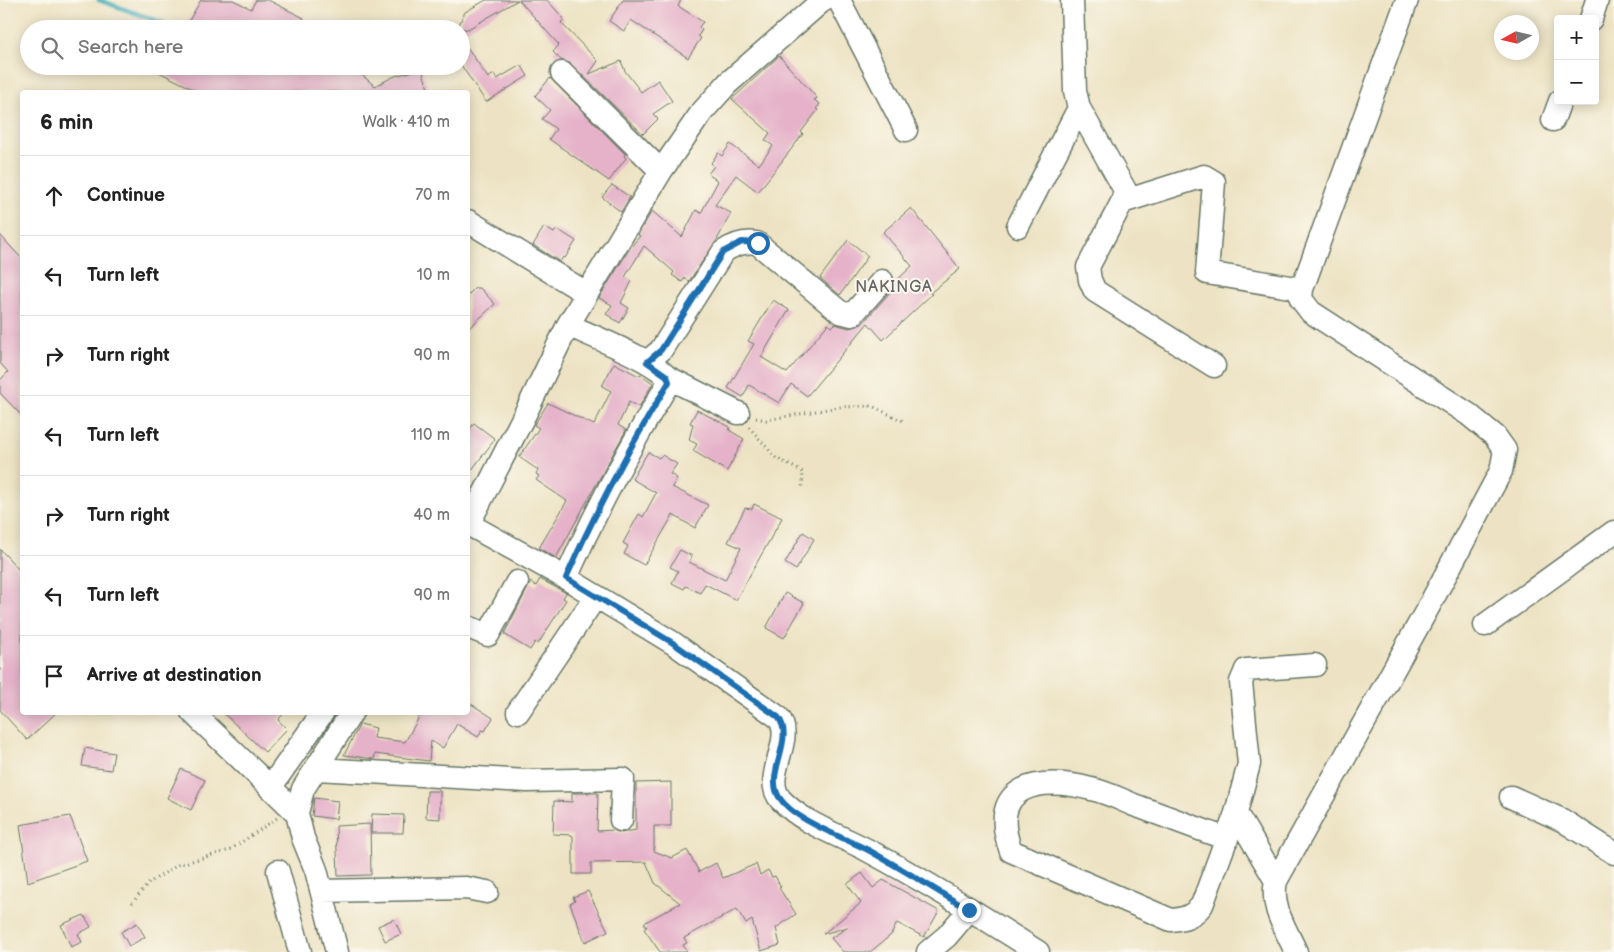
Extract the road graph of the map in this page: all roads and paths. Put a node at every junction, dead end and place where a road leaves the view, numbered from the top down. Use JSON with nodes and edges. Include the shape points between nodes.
{"nodes":[{"id":1,"x":823,"y":0,"type":"edge"},
{"id":2,"x":839,"y":0,"type":"edge"},
{"id":3,"x":1072,"y":0,"type":"edge"},
{"id":4,"x":1407,"y":0,"type":"edge"},
{"id":5,"x":1597,"y":0,"type":"edge"},
{"id":6,"x":1591,"y":15,"type":"edge"},
{"id":7,"x":562,"y":73,"type":"dead end"},
{"id":8,"x":1079,"y":108,"type":"junction"},
{"id":9,"x":906,"y":130,"type":"dead end"},
{"id":10,"x":661,"y":171,"type":"junction"},
{"id":11,"x":1122,"y":202,"type":"junction"},
{"id":12,"x":470,"y":222,"type":"edge"},
{"id":13,"x":1018,"y":226,"type":"dead end"},
{"id":14,"x":882,"y":281,"type":"dead end"},
{"id":15,"x":1302,"y":289,"type":"junction"},
{"id":16,"x":586,"y":293,"type":"junction"},
{"id":17,"x":568,"y":325,"type":"junction"},
{"id":18,"x":647,"y":362,"type":"junction"},
{"id":19,"x":1214,"y":366,"type":"dead end"},
{"id":20,"x":668,"y":378,"type":"junction"},
{"id":21,"x":738,"y":413,"type":"junction"},
{"id":22,"x":903,"y":421,"type":"dead end"},
{"id":23,"x":802,"y":489,"type":"dead end"},
{"id":24,"x":470,"y":520,"type":"edge"},
{"id":25,"x":470,"y":525,"type":"edge"},
{"id":26,"x":1614,"y":532,"type":"edge"},
{"id":27,"x":566,"y":578,"type":"junction"},
{"id":28,"x":517,"y":582,"type":"dead end"},
{"id":29,"x":596,"y":596,"type":"junction"},
{"id":30,"x":1485,"y":625,"type":"dead end"},
{"id":31,"x":470,"y":628,"type":"edge"},
{"id":32,"x":1315,"y":665,"type":"dead end"},
{"id":33,"x":518,"y":712,"type":"dead end"},
{"id":34,"x":195,"y":715,"type":"edge"},
{"id":35,"x":321,"y":715,"type":"edge"},
{"id":36,"x":350,"y":715,"type":"edge"},
{"id":37,"x":316,"y":769,"type":"junction"},
{"id":38,"x":270,"y":788,"type":"junction"},
{"id":39,"x":1511,"y":797,"type":"dead end"},
{"id":40,"x":297,"y":813,"type":"junction"},
{"id":41,"x":1236,"y":813,"type":"junction"},
{"id":42,"x":621,"y":820,"type":"dead end"},
{"id":43,"x":1227,"y":839,"type":"junction"},
{"id":44,"x":1614,"y":853,"type":"edge"},
{"id":45,"x":278,"y":870,"type":"dead end"},
{"id":46,"x":1276,"y":881,"type":"junction"},
{"id":47,"x":322,"y":891,"type":"junction"},
{"id":48,"x":487,"y":892,"type":"dead end"},
{"id":49,"x":132,"y":903,"type":"dead end"},
{"id":50,"x":969,"y":910,"type":"junction"},
{"id":51,"x":300,"y":952,"type":"edge"},
{"id":52,"x":337,"y":952,"type":"edge"},
{"id":53,"x":928,"y":952,"type":"edge"},
{"id":54,"x":1037,"y":952,"type":"edge"},
{"id":55,"x":1296,"y":952,"type":"edge"}],
"edges":[{"from":1,"to":10,"type":"street","via":[[728,83],[702,112]]},
{"from":2,"to":9,"type":"street"},
{"from":3,"to":8,"type":"street","via":[[1075,91]]},
{"from":4,"to":15,"type":"street"},
{"from":5,"to":6,"type":"street"},
{"from":7,"to":10,"type":"street"},
{"from":8,"to":11,"type":"street","via":[[1122,184],[1125,194]]},
{"from":8,"to":13,"type":"street"},
{"from":10,"to":16,"type":"street"},
{"from":11,"to":15,"type":"street","via":[[1204,176],[1214,182],[1207,273]]},
{"from":11,"to":19,"type":"street","via":[[1088,267],[1095,291]]},
{"from":12,"to":16,"type":"street"},
{"from":14,"to":18,"type":"street","via":[[852,315],[840,312],[758,243],[736,244],[723,252],[661,350]]},
{"from":15,"to":46,"type":"street","via":[[1301,299],[1311,312],[1468,414],[1505,450],[1501,471],[1430,606]]},
{"from":16,"to":17,"type":"street"},
{"from":17,"to":18,"type":"street"},
{"from":17,"to":24,"type":"street"},
{"from":18,"to":20,"type":"street"},
{"from":20,"to":21,"type":"street"},
{"from":20,"to":27,"type":"street","via":[[669,382],[602,498]]},
{"from":21,"to":22,"type":"path","via":[[766,420],[839,406],[872,406]]},
{"from":21,"to":23,"type":"path","via":[[776,458],[803,472]]},
{"from":25,"to":27,"type":"street"},
{"from":26,"to":30,"type":"street"},
{"from":27,"to":29,"type":"street"},
{"from":28,"to":31,"type":"street","via":[[488,635]]},
{"from":29,"to":33,"type":"street"},
{"from":29,"to":50,"type":"street","via":[[673,643],[778,717],[784,728],[776,779],[780,799],[807,820],[869,851]]},
{"from":32,"to":41,"type":"street","via":[[1246,670],[1241,682],[1249,764]]},
{"from":34,"to":38,"type":"street"},
{"from":35,"to":38,"type":"street"},
{"from":36,"to":37,"type":"street"},
{"from":37,"to":40,"type":"street","via":[[303,789]]},
{"from":37,"to":42,"type":"street","via":[[527,781],[623,779]]},
{"from":38,"to":40,"type":"street"},
{"from":39,"to":44,"type":"street","via":[[1562,820]]},
{"from":40,"to":47,"type":"street"},
{"from":40,"to":49,"type":"path","via":[[283,814],[230,850],[178,865],[150,882]]},
{"from":41,"to":43,"type":"street"},
{"from":41,"to":46,"type":"street"},
{"from":43,"to":43,"type":"street","via":[[1202,905],[1184,919],[1171,920],[1011,851],[1005,835],[1005,811],[1012,795],[1027,786],[1059,784],[1091,788]]},
{"from":45,"to":51,"type":"street"},
{"from":46,"to":55,"type":"street","via":[[1274,906]]},
{"from":47,"to":48,"type":"street","via":[[466,888]]},
{"from":47,"to":52,"type":"street"},
{"from":50,"to":53,"type":"street"},
{"from":50,"to":54,"type":"street"}]}
